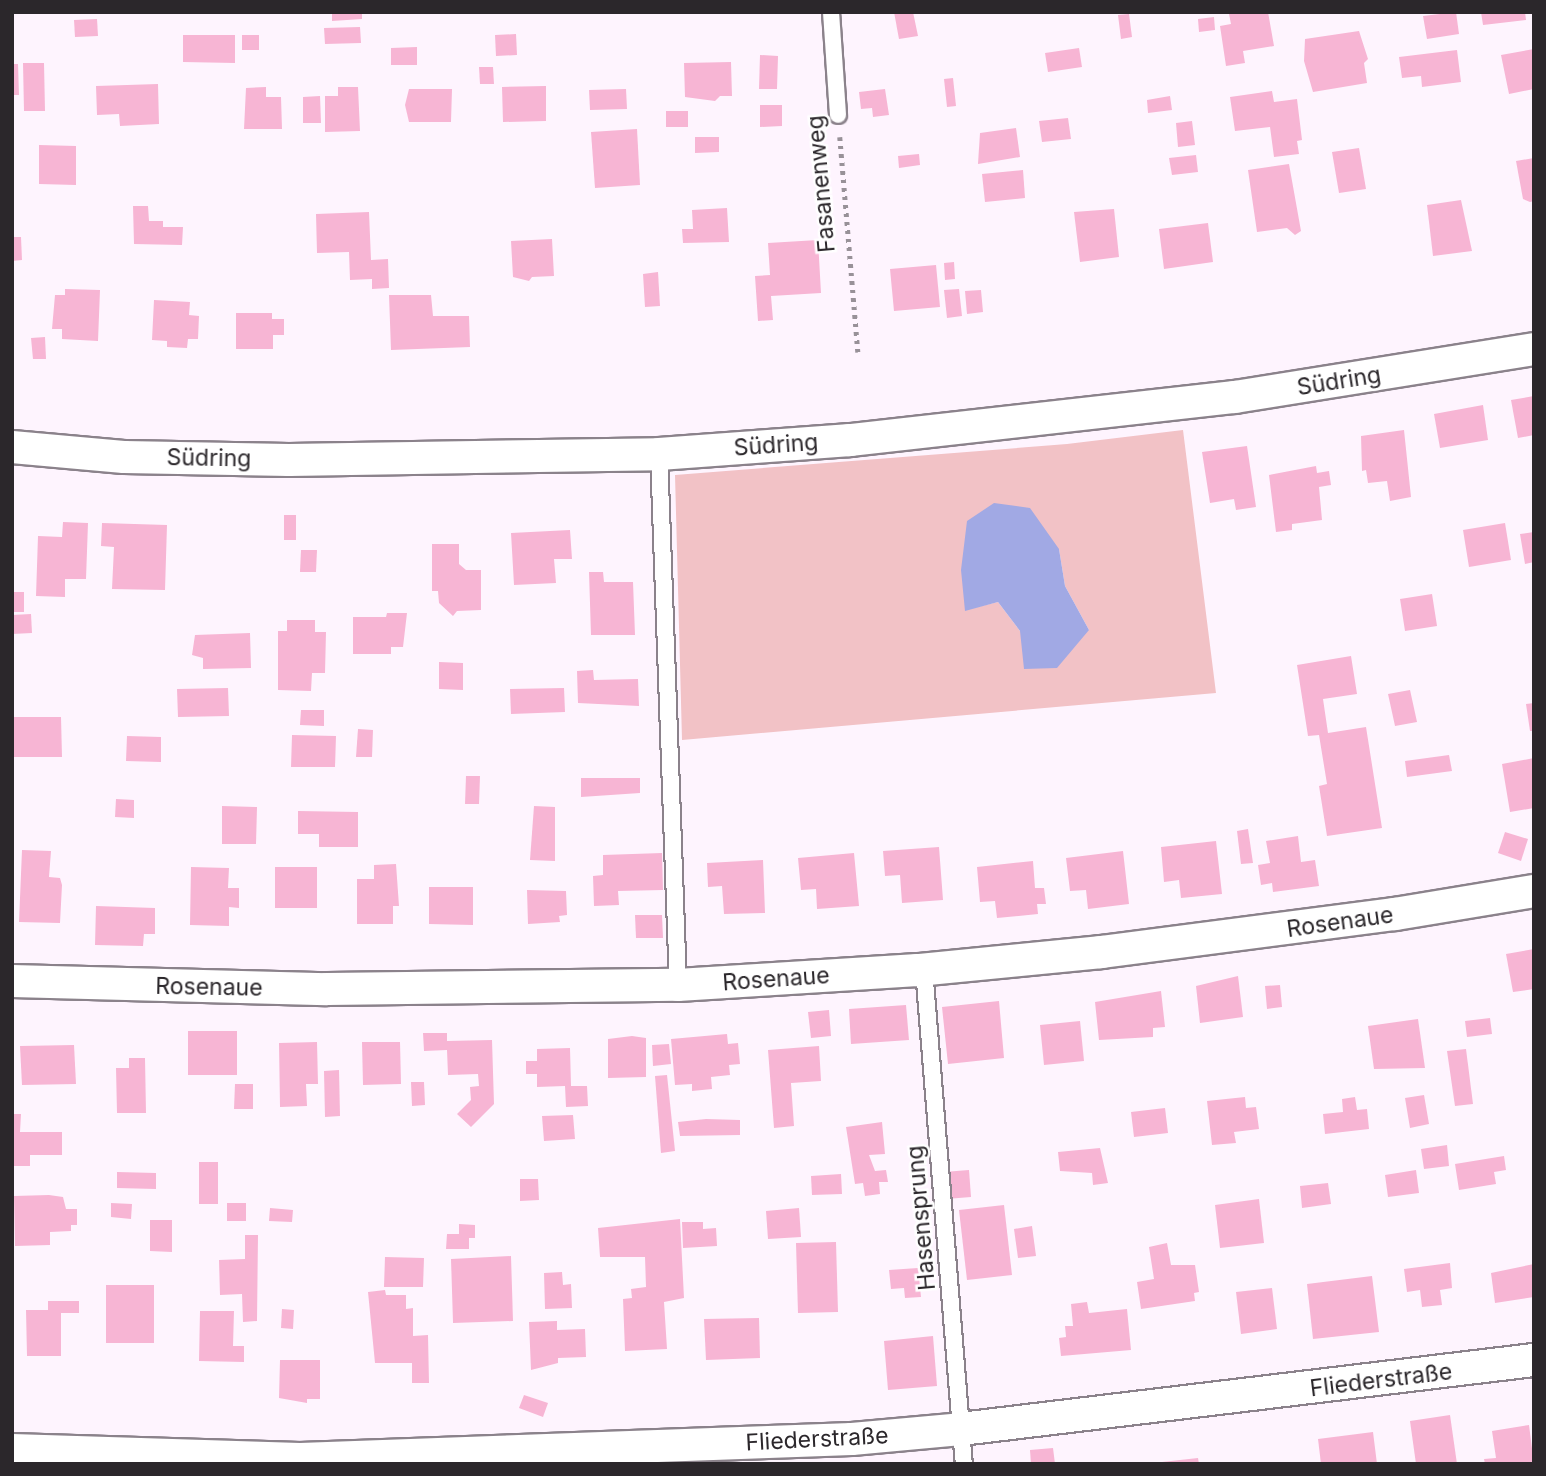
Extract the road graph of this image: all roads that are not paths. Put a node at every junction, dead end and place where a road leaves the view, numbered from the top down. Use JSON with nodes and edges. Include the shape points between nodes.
{"nodes":[{"id":1,"x":831,"y":12,"type":"edge"},
{"id":2,"x":838,"y":115,"type":"road end"},
{"id":3,"x":1534,"y":349,"type":"edge"},
{"id":4,"x":12,"y":447,"type":"edge"},
{"id":5,"x":659,"y":454,"type":"junction"},
{"id":6,"x":1534,"y":891,"type":"edge"},
{"id":7,"x":923,"y":969,"type":"junction"},
{"id":8,"x":12,"y":981,"type":"edge"},
{"id":9,"x":678,"y":985,"type":"junction"},
{"id":10,"x":1534,"y":1360,"type":"edge"},
{"id":11,"x":961,"y":1429,"type":"junction"},
{"id":12,"x":12,"y":1450,"type":"edge"},
{"id":13,"x":964,"y":1464,"type":"edge"}],
"edges":[{"from":1,"to":2,"type":"lane","name":"Fasanenweg"},
{"from":3,"to":5,"type":"street","name":"Südring","via":[[1244,396],[876,438]]},
{"from":4,"to":5,"type":"street","name":"Südring","via":[[124,457],[289,460]]},
{"from":5,"to":9,"type":"lane"},
{"from":6,"to":7,"type":"street","name":"Rosenaue","via":[[1178,943]]},
{"from":7,"to":9,"type":"street","name":"Rosenaue"},
{"from":7,"to":11,"type":"lane","name":"Hasensprung"},
{"from":8,"to":9,"type":"street","name":"Rosenaue","via":[[327,989]]},
{"from":10,"to":11,"type":"street","name":"Fliederstraße"},
{"from":11,"to":12,"type":"street","name":"Fliederstraße","via":[[792,1441],[300,1459]]},
{"from":11,"to":13,"type":"lane","name":"Hasensprung"}]}
